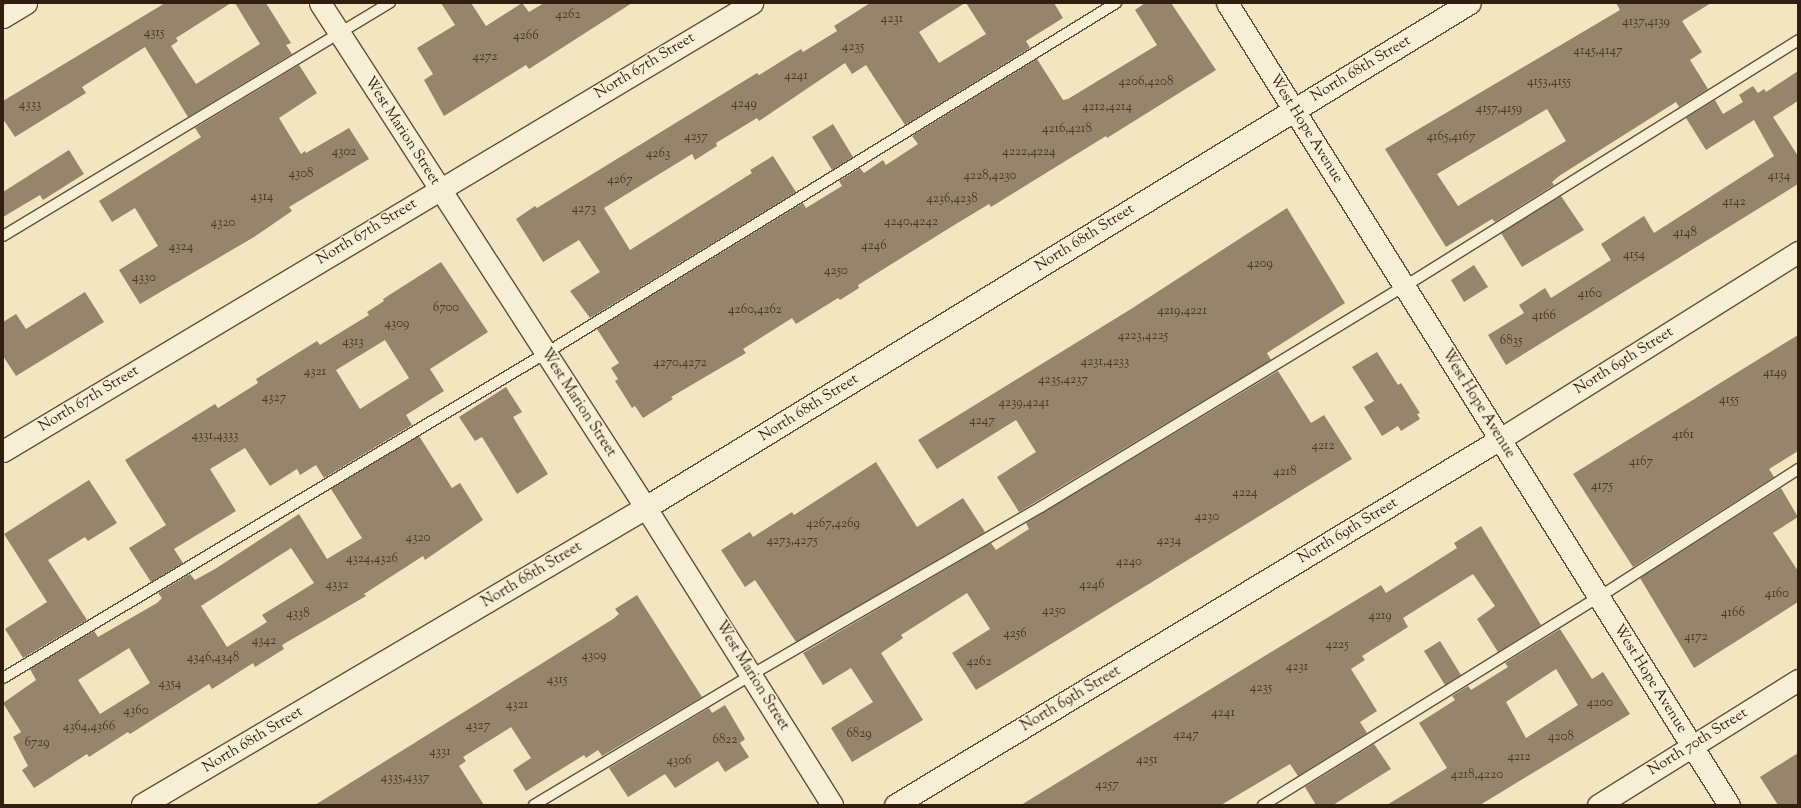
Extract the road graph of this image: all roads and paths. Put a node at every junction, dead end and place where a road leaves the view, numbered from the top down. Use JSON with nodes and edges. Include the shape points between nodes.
{"nodes":[{"id":1,"x":26,"y":3,"type":"edge"},
{"id":2,"x":320,"y":3,"type":"edge"},
{"id":3,"x":390,"y":3,"type":"edge"},
{"id":4,"x":752,"y":3,"type":"edge"},
{"id":5,"x":1116,"y":3,"type":"edge"},
{"id":6,"x":1227,"y":3,"type":"edge"},
{"id":7,"x":1470,"y":3,"type":"edge"},
{"id":8,"x":3,"y":17,"type":"edge"},
{"id":9,"x":340,"y":33,"type":"junction"},
{"id":10,"x":1798,"y":40,"type":"edge"},
{"id":11,"x":1294,"y":109,"type":"junction"},
{"id":12,"x":439,"y":188,"type":"junction"},
{"id":13,"x":3,"y":236,"type":"edge"},
{"id":14,"x":1798,"y":252,"type":"edge"},
{"id":15,"x":1405,"y":286,"type":"junction"},
{"id":16,"x":546,"y":353,"type":"junction"},
{"id":17,"x":1500,"y":439,"type":"junction"},
{"id":18,"x":3,"y":451,"type":"edge"},
{"id":19,"x":1798,"y":469,"type":"edge"},
{"id":20,"x":646,"y":508,"type":"junction"},
{"id":21,"x":1599,"y":597,"type":"junction"},
{"id":22,"x":751,"y":675,"type":"junction"},
{"id":23,"x":3,"y":678,"type":"edge"},
{"id":24,"x":1798,"y":680,"type":"edge"},
{"id":25,"x":1692,"y":746,"type":"junction"},
{"id":26,"x":143,"y":805,"type":"edge"},
{"id":27,"x":534,"y":805,"type":"edge"},
{"id":28,"x":832,"y":805,"type":"edge"},
{"id":29,"x":895,"y":805,"type":"edge"},
{"id":30,"x":1263,"y":805,"type":"edge"},
{"id":31,"x":1598,"y":805,"type":"edge"},
{"id":32,"x":1729,"y":805,"type":"edge"}],
"edges":[{"from":1,"to":8,"type":"street"},
{"from":2,"to":9,"type":"street","name":"West Marion Street"},
{"from":3,"to":9,"type":"lane"},
{"from":4,"to":12,"type":"street","name":"North 67th Street"},
{"from":5,"to":16,"type":"lane"},
{"from":6,"to":11,"type":"street","name":"West Hope Avenue"},
{"from":7,"to":11,"type":"street","name":"North 68th Street"},
{"from":9,"to":12,"type":"street","name":"West Marion Street"},
{"from":9,"to":13,"type":"lane"},
{"from":10,"to":15,"type":"lane"},
{"from":11,"to":15,"type":"street","name":"West Hope Avenue"},
{"from":11,"to":20,"type":"street","name":"North 68th Street"},
{"from":12,"to":16,"type":"street","name":"West Marion Street"},
{"from":12,"to":18,"type":"street","name":"North 67th Street"},
{"from":14,"to":17,"type":"street","name":"North 69th Street"},
{"from":15,"to":17,"type":"street","name":"West Hope Avenue"},
{"from":15,"to":22,"type":"lane","via":[[1040,507]]},
{"from":16,"to":20,"type":"street","name":"West Marion Street"},
{"from":16,"to":23,"type":"lane"},
{"from":17,"to":21,"type":"street","name":"West Hope Avenue"},
{"from":17,"to":29,"type":"street","name":"North 69th Street"},
{"from":19,"to":21,"type":"lane"},
{"from":20,"to":22,"type":"street","name":"West Marion Street"},
{"from":20,"to":26,"type":"street","name":"North 68th Street"},
{"from":21,"to":25,"type":"street","name":"West Hope Avenue"},
{"from":21,"to":30,"type":"lane"},
{"from":22,"to":27,"type":"lane"},
{"from":22,"to":28,"type":"street","name":"West Marion Street"},
{"from":24,"to":25,"type":"street","name":"North 70th Street"},
{"from":25,"to":31,"type":"street","name":"North 70th Street"},
{"from":25,"to":32,"type":"street","name":"West Hope Avenue"}]}
